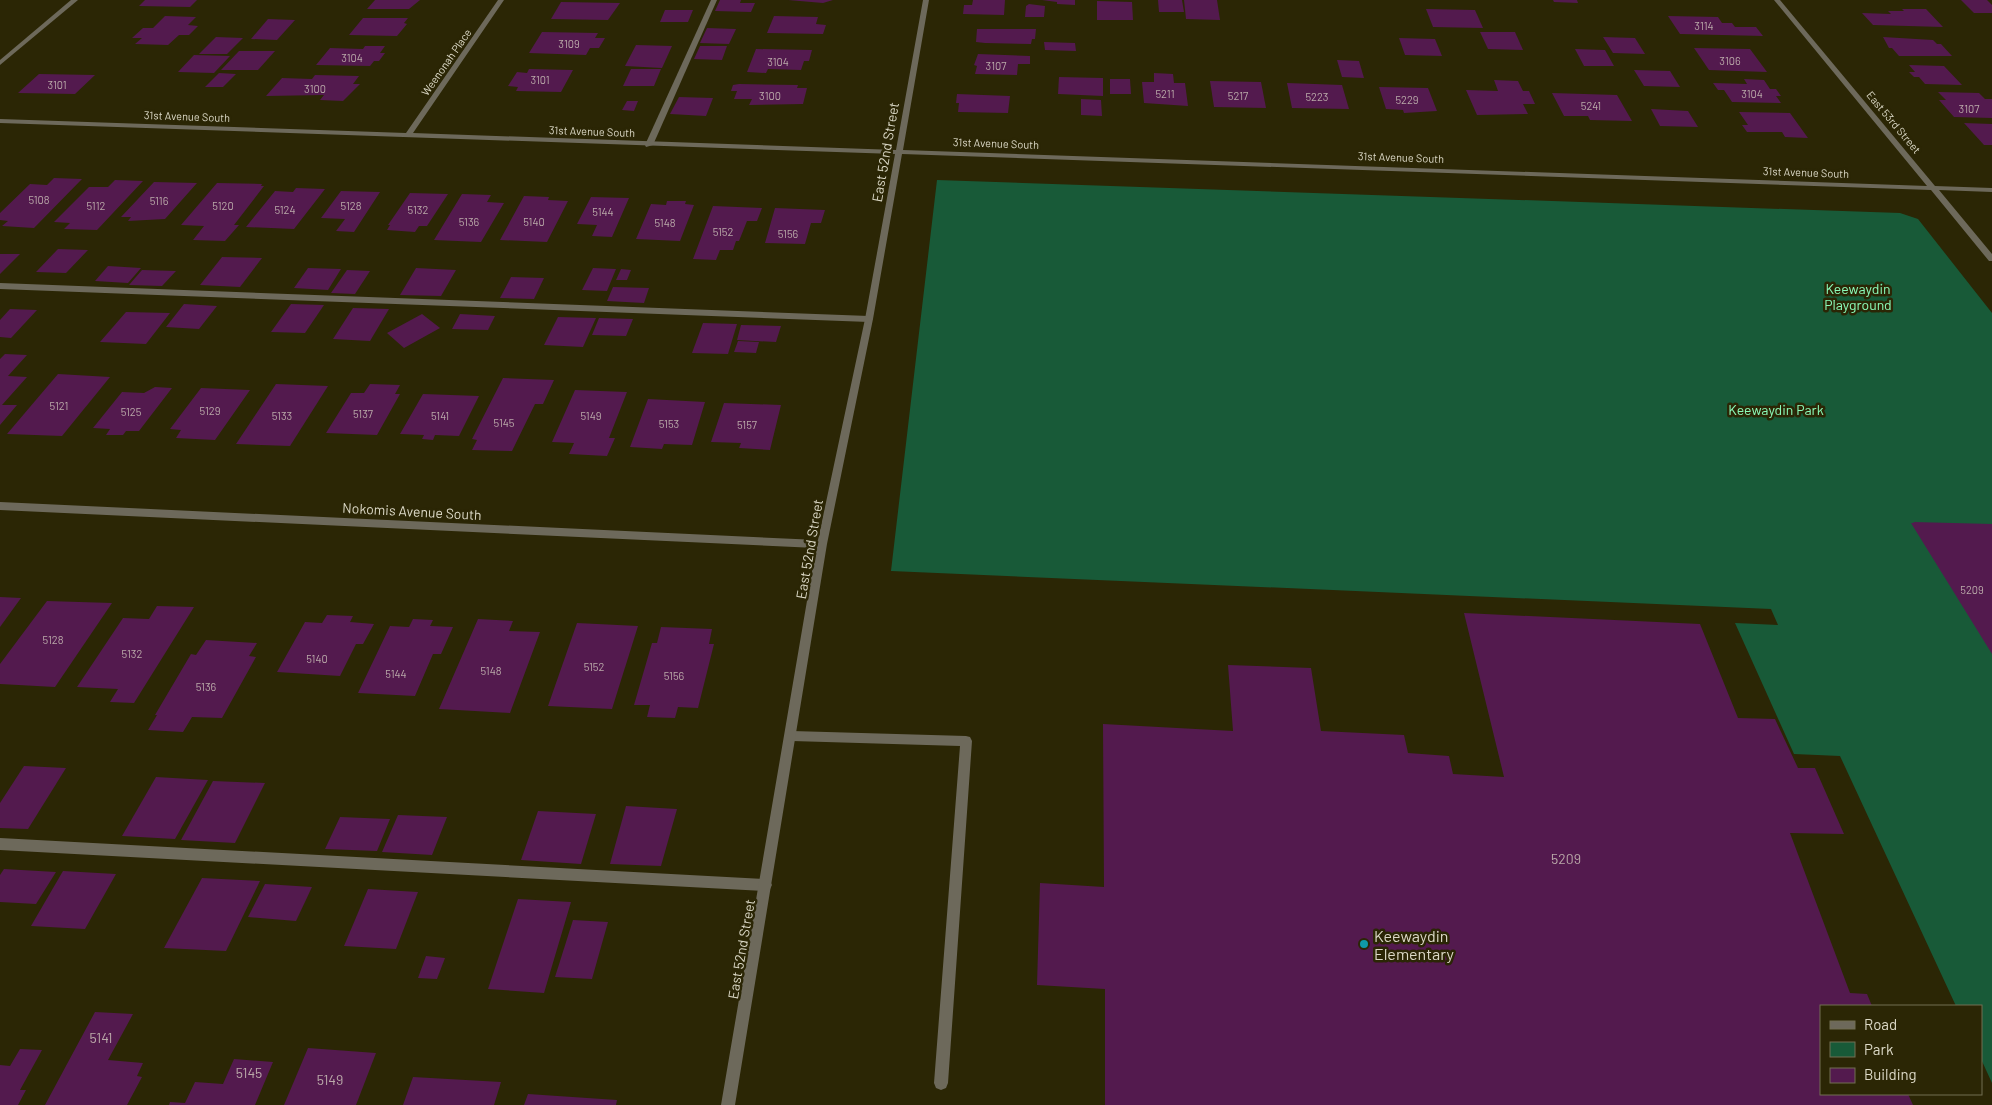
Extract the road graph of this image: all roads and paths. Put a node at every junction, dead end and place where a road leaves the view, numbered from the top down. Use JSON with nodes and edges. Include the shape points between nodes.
{"nodes":[{"id":1,"x":75,"y":0,"type":"edge"},
{"id":2,"x":501,"y":0,"type":"edge"},
{"id":3,"x":714,"y":0,"type":"edge"},
{"id":4,"x":926,"y":0,"type":"edge"},
{"id":5,"x":1777,"y":0,"type":"edge"},
{"id":6,"x":0,"y":63,"type":"edge"},
{"id":7,"x":0,"y":121,"type":"edge"},
{"id":8,"x":408,"y":135,"type":"junction"},
{"id":9,"x":649,"y":145,"type":"junction"},
{"id":10,"x":900,"y":151,"type":"junction"},
{"id":11,"x":1934,"y":188,"type":"junction"},
{"id":12,"x":1992,"y":190,"type":"edge"},
{"id":13,"x":1992,"y":259,"type":"edge"},
{"id":14,"x":0,"y":286,"type":"edge"},
{"id":15,"x":869,"y":319,"type":"junction"},
{"id":16,"x":0,"y":506,"type":"edge"},
{"id":17,"x":822,"y":544,"type":"junction"},
{"id":18,"x":792,"y":736,"type":"junction"},
{"id":19,"x":0,"y":844,"type":"edge"},
{"id":20,"x":766,"y":884,"type":"junction"},
{"id":21,"x":941,"y":1083,"type":"dead end"},
{"id":22,"x":728,"y":1105,"type":"edge"}],
"edges":[{"from":1,"to":6,"type":"street"},
{"from":2,"to":8,"type":"street","name":"Weenonah Place"},
{"from":3,"to":9,"type":"street"},
{"from":4,"to":10,"type":"street","name":"East 52nd Street"},
{"from":5,"to":11,"type":"street","name":"East 53rd Street"},
{"from":7,"to":8,"type":"street","name":"31st Avenue South"},
{"from":8,"to":9,"type":"street","name":"31st Avenue South"},
{"from":9,"to":10,"type":"street","name":"31st Avenue South"},
{"from":10,"to":11,"type":"street","name":"31st Avenue South"},
{"from":10,"to":15,"type":"street","name":"East 52nd Street"},
{"from":11,"to":12,"type":"street","name":"31st Avenue South"},
{"from":11,"to":13,"type":"street","name":"East 53rd Street"},
{"from":14,"to":15,"type":"street"},
{"from":15,"to":17,"type":"street","name":"East 52nd Street"},
{"from":16,"to":17,"type":"street","name":"Nokomis Avenue South"},
{"from":17,"to":18,"type":"street","name":"East 52nd Street"},
{"from":18,"to":20,"type":"street","name":"East 52nd Street"},
{"from":18,"to":21,"type":"street","via":[[966,741]]},
{"from":19,"to":20,"type":"street"},
{"from":20,"to":22,"type":"street","name":"East 52nd Street"}]}
